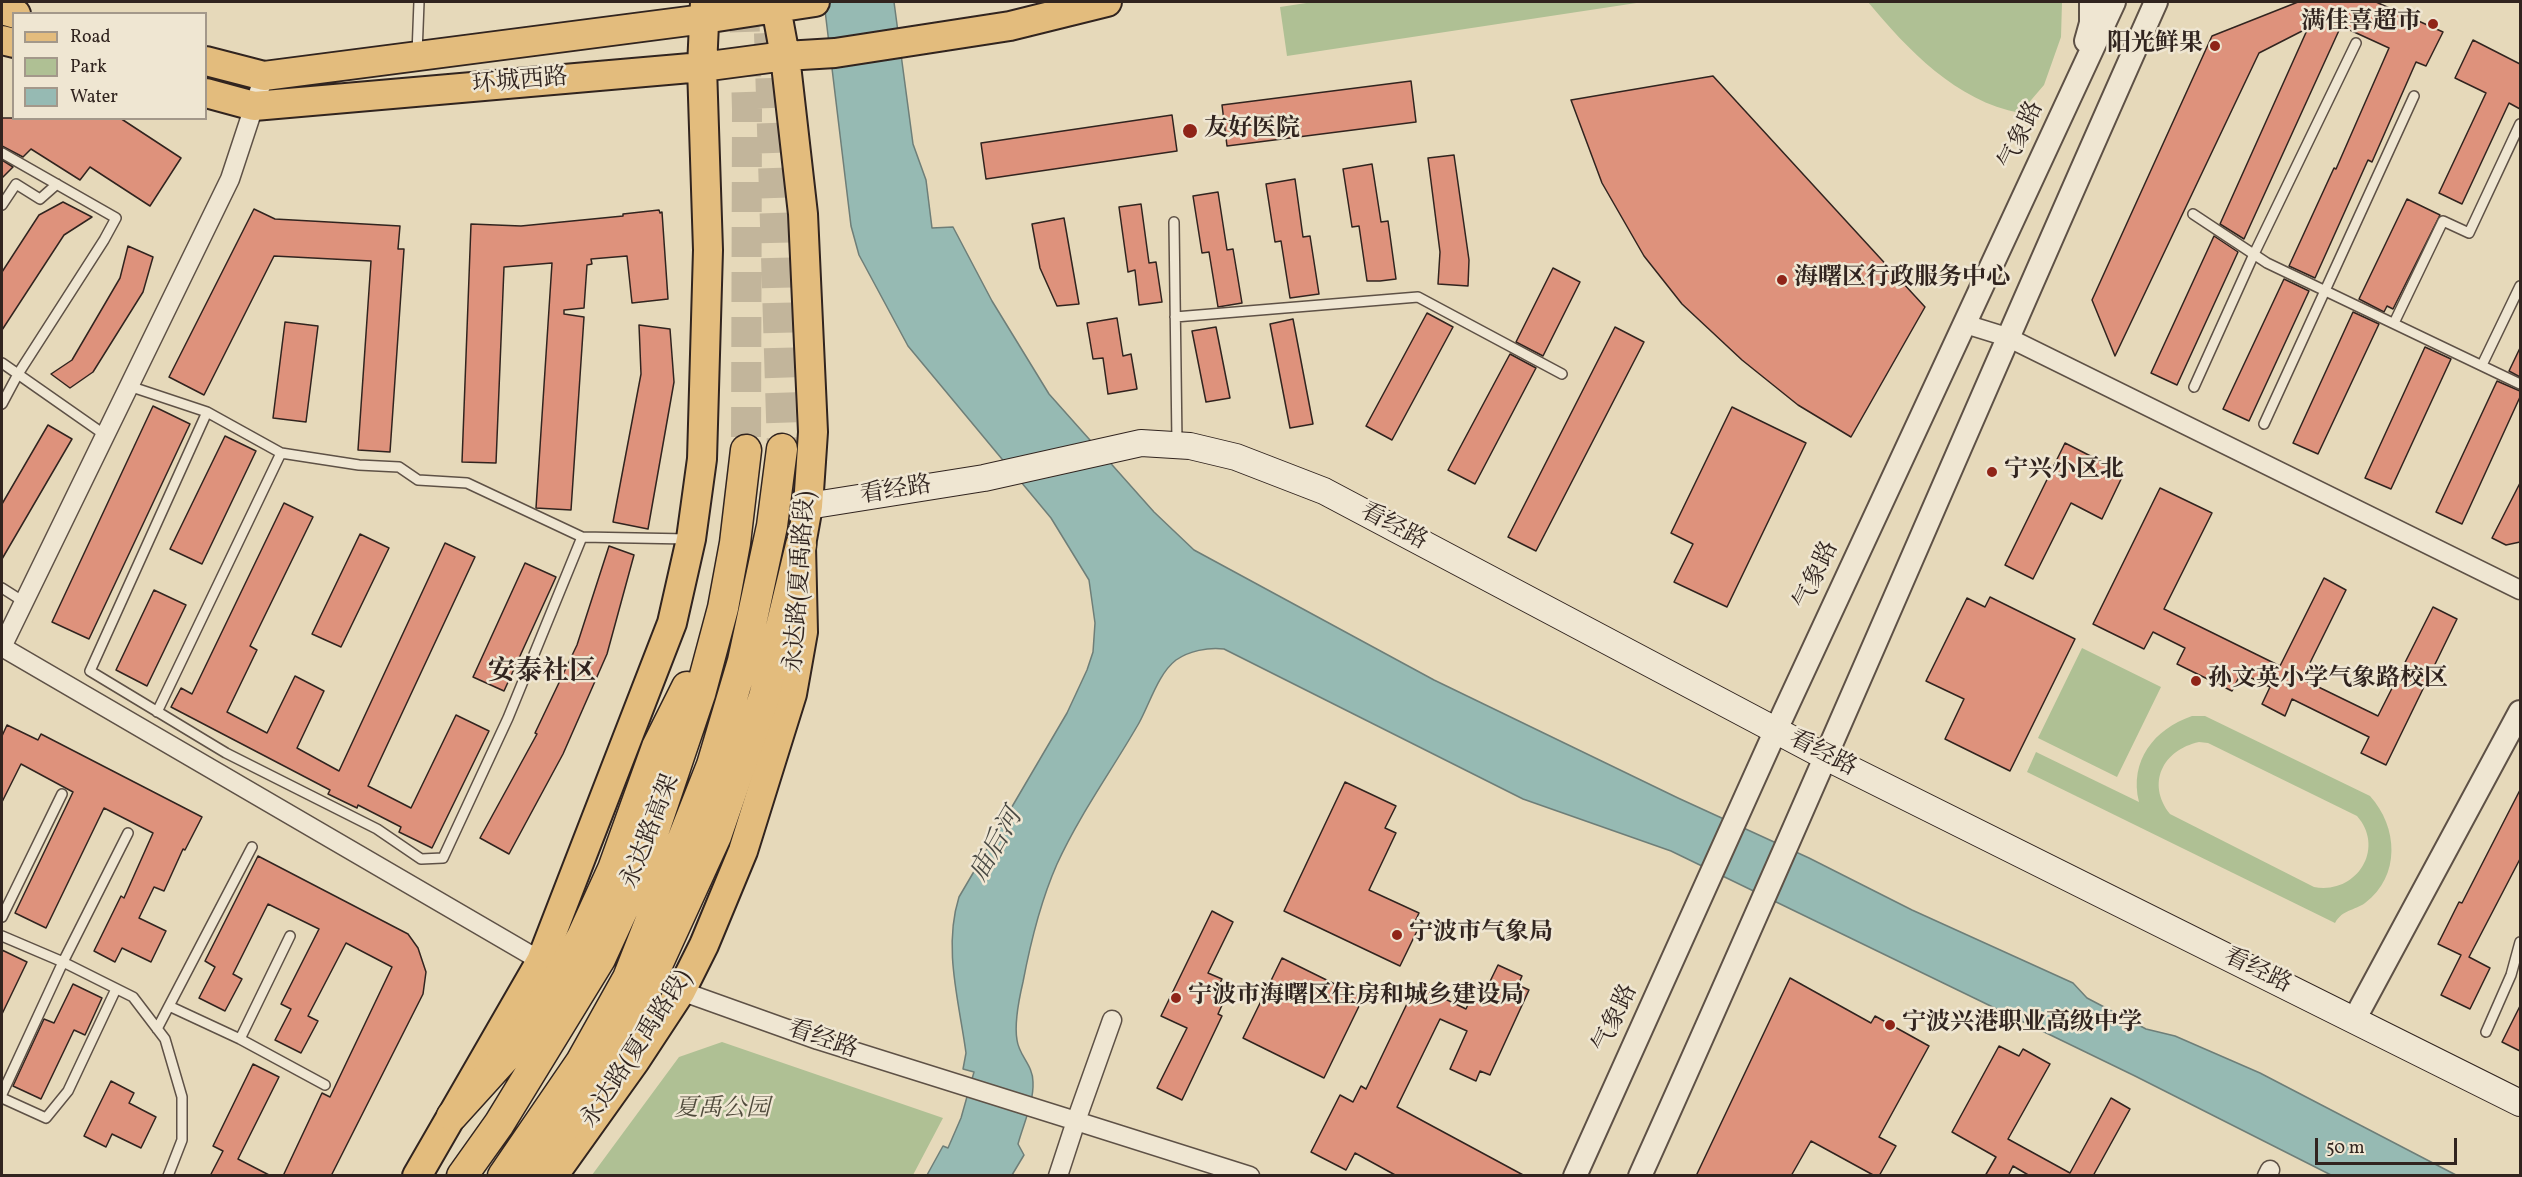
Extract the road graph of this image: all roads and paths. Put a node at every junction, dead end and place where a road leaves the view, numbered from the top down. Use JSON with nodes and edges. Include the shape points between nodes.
{"nodes":[{"id":1,"x":419,"y":2,"type":"edge"},
{"id":2,"x":815,"y":2,"type":"edge"},
{"id":3,"x":1107,"y":2,"type":"edge"},
{"id":4,"x":2091,"y":2,"type":"edge"},
{"id":5,"x":2114,"y":2,"type":"edge"},
{"id":6,"x":2156,"y":2,"type":"edge"},
{"id":7,"x":776,"y":5,"type":"edge"},
{"id":8,"x":704,"y":10,"type":"edge"},
{"id":9,"x":2356,"y":43,"type":"dead end"},
{"id":10,"x":417,"y":56,"type":"junction"},
{"id":11,"x":785,"y":56,"type":"junction"},
{"id":12,"x":207,"y":61,"type":"edge"},
{"id":13,"x":702,"y":67,"type":"junction"},
{"id":14,"x":264,"y":76,"type":"junction"},
{"id":15,"x":2074,"y":87,"type":"junction"},
{"id":16,"x":207,"y":93,"type":"edge"},
{"id":17,"x":2415,"y":96,"type":"dead end"},
{"id":18,"x":254,"y":106,"type":"junction"},
{"id":19,"x":2520,"y":124,"type":"edge"},
{"id":20,"x":2,"y":153,"type":"edge"},
{"id":21,"x":57,"y":184,"type":"junction"},
{"id":22,"x":2,"y":205,"type":"edge"},
{"id":23,"x":2193,"y":214,"type":"dead end"},
{"id":24,"x":1174,"y":222,"type":"dead end"},
{"id":25,"x":2254,"y":254,"type":"junction"},
{"id":26,"x":2520,"y":286,"type":"edge"},
{"id":27,"x":2326,"y":291,"type":"junction"},
{"id":28,"x":1175,"y":318,"type":"junction"},
{"id":29,"x":2394,"y":323,"type":"junction"},
{"id":30,"x":1965,"y":324,"type":"junction"},
{"id":31,"x":2007,"y":337,"type":"junction"},
{"id":32,"x":2,"y":363,"type":"edge"},
{"id":33,"x":2482,"y":365,"type":"junction"},
{"id":34,"x":18,"y":374,"type":"junction"},
{"id":35,"x":1562,"y":374,"type":"dead end"},
{"id":36,"x":2520,"y":384,"type":"edge"},
{"id":37,"x":129,"y":386,"type":"junction"},
{"id":38,"x":2194,"y":387,"type":"dead end"},
{"id":39,"x":2,"y":404,"type":"edge"},
{"id":40,"x":207,"y":412,"type":"junction"},
{"id":41,"x":2264,"y":424,"type":"dead end"},
{"id":42,"x":105,"y":435,"type":"junction"},
{"id":43,"x":1177,"y":445,"type":"junction"},
{"id":44,"x":782,"y":449,"type":"tunnel mouth"},
{"id":45,"x":746,"y":450,"type":"tunnel mouth"},
{"id":46,"x":281,"y":453,"type":"junction"},
{"id":47,"x":808,"y":506,"type":"junction"},
{"id":48,"x":582,"y":537,"type":"junction"},
{"id":49,"x":691,"y":539,"type":"junction"},
{"id":50,"x":801,"y":545,"type":"junction"},
{"id":51,"x":2,"y":588,"type":"edge"},
{"id":52,"x":2520,"y":590,"type":"edge"},
{"id":53,"x":24,"y":602,"type":"junction"},
{"id":54,"x":723,"y":608,"type":"junction"},
{"id":55,"x":2,"y":647,"type":"edge"},
{"id":56,"x":157,"y":712,"type":"junction"},
{"id":57,"x":2520,"y":712,"type":"edge"},
{"id":58,"x":1775,"y":732,"type":"junction"},
{"id":59,"x":1826,"y":757,"type":"junction"},
{"id":60,"x":62,"y":794,"type":"dead end"},
{"id":61,"x":128,"y":832,"type":"dead end"},
{"id":62,"x":252,"y":847,"type":"dead end"},
{"id":63,"x":2,"y":917,"type":"edge"},
{"id":64,"x":2,"y":936,"type":"edge"},
{"id":65,"x":290,"y":936,"type":"dead end"},
{"id":66,"x":2520,"y":942,"type":"edge"},
{"id":67,"x":541,"y":961,"type":"junction"},
{"id":68,"x":63,"y":962,"type":"junction"},
{"id":69,"x":116,"y":989,"type":"junction"},
{"id":70,"x":681,"y":991,"type":"junction"},
{"id":71,"x":169,"y":1006,"type":"junction"},
{"id":72,"x":1112,"y":1020,"type":"dead end"},
{"id":73,"x":2354,"y":1020,"type":"junction"},
{"id":74,"x":157,"y":1029,"type":"junction"},
{"id":75,"x":2486,"y":1032,"type":"dead end"},
{"id":76,"x":240,"y":1039,"type":"junction"},
{"id":77,"x":325,"y":1084,"type":"dead end"},
{"id":78,"x":2,"y":1096,"type":"edge"},
{"id":79,"x":2520,"y":1103,"type":"edge"},
{"id":80,"x":452,"y":1116,"type":"junction"},
{"id":81,"x":1076,"y":1121,"type":"junction"},
{"id":82,"x":168,"y":1176,"type":"edge"},
{"id":83,"x":417,"y":1176,"type":"edge"},
{"id":84,"x":462,"y":1176,"type":"edge"},
{"id":85,"x":503,"y":1176,"type":"edge"},
{"id":86,"x":532,"y":1176,"type":"edge"},
{"id":87,"x":553,"y":1176,"type":"edge"},
{"id":88,"x":1058,"y":1176,"type":"edge"},
{"id":89,"x":1250,"y":1176,"type":"edge"},
{"id":90,"x":1575,"y":1176,"type":"edge"},
{"id":91,"x":1640,"y":1176,"type":"edge"}],
"edges":[{"from":1,"to":10,"type":"lane"},
{"from":2,"to":7,"type":"main road","name":"环城西路"},
{"from":3,"to":11,"type":"main road","name":"环城西路","via":[[1010,26],[835,53]]},
{"from":4,"to":15,"type":"street","via":[[2091,23]]},
{"from":5,"to":15,"type":"street","name":"气象路"},
{"from":6,"to":31,"type":"street"},
{"from":7,"to":8,"type":"main road","name":"环城西路"},
{"from":7,"to":11,"type":"main road","name":"永达路(夏禹路段)"},
{"from":8,"to":10,"type":"main road","name":"环城西路"},
{"from":8,"to":13,"type":"main road"},
{"from":9,"to":25,"type":"lane"},
{"from":10,"to":14,"type":"main road","name":"环城西路"},
{"from":11,"to":13,"type":"main road","name":"环城西路"},
{"from":11,"to":47,"type":"main road","name":"永达路(夏禹路段)","via":[[804,225],[813,432]]},
{"from":12,"to":14,"type":"main road","name":"环城西路"},
{"from":13,"to":18,"type":"main road","name":"环城西路"},
{"from":13,"to":49,"type":"main road","via":[[708,250],[702,459]]},
{"from":14,"to":18,"type":"street"},
{"from":15,"to":30,"type":"street","name":"气象路"},
{"from":16,"to":18,"type":"main road","name":"环城西路"},
{"from":17,"to":27,"type":"lane"},
{"from":18,"to":37,"type":"street","via":[[230,179]]},
{"from":19,"to":29,"type":"lane","via":[[2469,233],[2443,221]]},
{"from":20,"to":21,"type":"lane"},
{"from":21,"to":22,"type":"lane","via":[[40,199],[16,184]]},
{"from":21,"to":34,"type":"lane","via":[[116,218]]},
{"from":23,"to":25,"type":"lane"},
{"from":24,"to":28,"type":"lane"},
{"from":25,"to":27,"type":"lane"},
{"from":25,"to":38,"type":"lane"},
{"from":26,"to":33,"type":"lane"},
{"from":27,"to":29,"type":"lane"},
{"from":27,"to":41,"type":"lane"},
{"from":28,"to":35,"type":"lane","via":[[1418,297]]},
{"from":28,"to":43,"type":"lane"},
{"from":29,"to":33,"type":"lane"},
{"from":30,"to":31,"type":"street"},
{"from":30,"to":58,"type":"street","name":"气象路"},
{"from":31,"to":52,"type":"street"},
{"from":31,"to":59,"type":"street"},
{"from":32,"to":34,"type":"lane"},
{"from":33,"to":36,"type":"lane"},
{"from":34,"to":39,"type":"lane"},
{"from":34,"to":42,"type":"lane"},
{"from":37,"to":40,"type":"lane"},
{"from":37,"to":42,"type":"street"},
{"from":40,"to":46,"type":"lane"},
{"from":40,"to":56,"type":"lane","via":[[90,671]]},
{"from":42,"to":53,"type":"street"},
{"from":43,"to":47,"type":"main road","name":"看经路","via":[[1141,443],[984,478]]},
{"from":43,"to":58,"type":"main road","name":"看经路","via":[[1236,457],[1324,492]]},
{"from":44,"to":85,"type":"highway","name":"永达路高架","via":[[772,526],[743,661],[708,776],[628,978],[581,1062]]},
{"from":45,"to":54,"type":"highway","name":"永达路高架"},
{"from":46,"to":48,"type":"lane","via":[[399,467],[418,480],[467,483]]},
{"from":46,"to":56,"type":"lane"},
{"from":47,"to":50,"type":"main road","name":"永达路(夏禹路段)"},
{"from":48,"to":49,"type":"lane"},
{"from":48,"to":56,"type":"lane","via":[[508,718],[443,858],[421,860],[377,829],[226,753]]},
{"from":49,"to":67,"type":"main road","via":[[672,623]]},
{"from":50,"to":70,"type":"main road","name":"永达路(夏禹路段)","via":[[803,632],[792,694],[743,851]]},
{"from":50,"to":86,"type":"highway","via":[[764,697],[716,836],[642,998]]},
{"from":51,"to":53,"type":"lane"},
{"from":53,"to":55,"type":"street"},
{"from":54,"to":80,"type":"highway","via":[[657,747],[613,869],[582,937],[520,1041]]},
{"from":54,"to":84,"type":"highway","name":"永达路高架","via":[[696,705],[640,872],[600,959],[499,1124]]},
{"from":55,"to":67,"type":"street"},
{"from":57,"to":73,"type":"street"},
{"from":58,"to":59,"type":"main road","name":"看经路"},
{"from":58,"to":90,"type":"street","name":"气象路"},
{"from":59,"to":73,"type":"main road","name":"看经路"},
{"from":59,"to":91,"type":"street"},
{"from":60,"to":63,"type":"lane"},
{"from":61,"to":68,"type":"lane"},
{"from":62,"to":71,"type":"lane"},
{"from":64,"to":68,"type":"lane"},
{"from":65,"to":76,"type":"lane"},
{"from":66,"to":75,"type":"lane","via":[[2511,975]]},
{"from":67,"to":80,"type":"main road"},
{"from":68,"to":69,"type":"lane"},
{"from":68,"to":78,"type":"lane"},
{"from":69,"to":74,"type":"lane","via":[[133,998]]},
{"from":69,"to":78,"type":"lane","via":[[68,1091],[46,1118]]},
{"from":70,"to":81,"type":"street","name":"看经路","via":[[818,1040]]},
{"from":70,"to":87,"type":"main road","name":"永达路(夏禹路段)"},
{"from":71,"to":74,"type":"lane"},
{"from":71,"to":76,"type":"lane"},
{"from":72,"to":81,"type":"street"},
{"from":73,"to":79,"type":"main road","name":"看经路"},
{"from":74,"to":82,"type":"lane","via":[[165,1039],[182,1097],[182,1140]]},
{"from":76,"to":77,"type":"lane"},
{"from":80,"to":83,"type":"main road"},
{"from":81,"to":88,"type":"street"},
{"from":81,"to":89,"type":"street","name":"看经路"}]}
